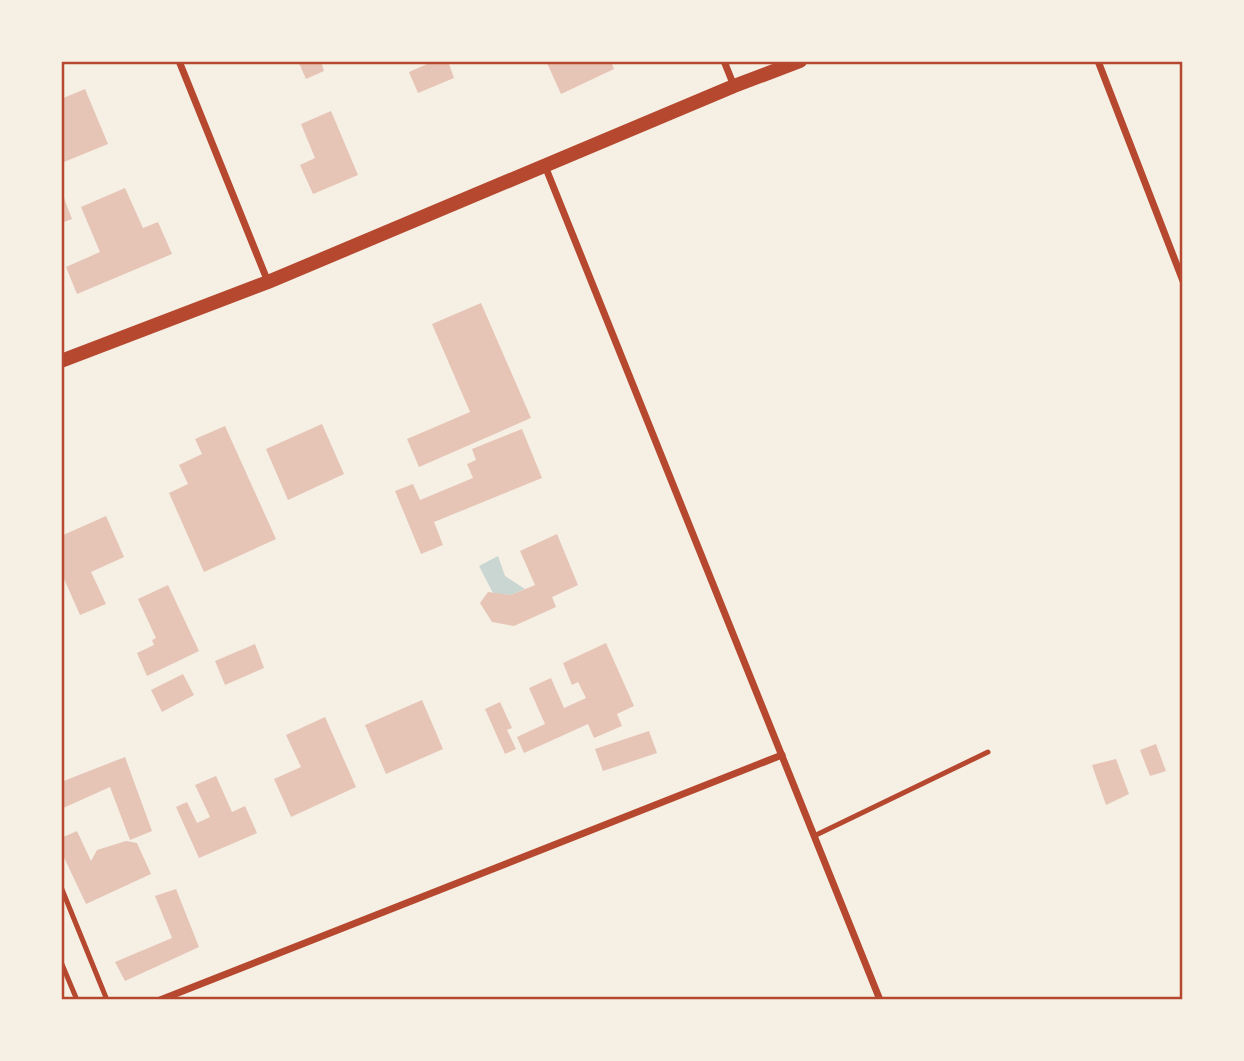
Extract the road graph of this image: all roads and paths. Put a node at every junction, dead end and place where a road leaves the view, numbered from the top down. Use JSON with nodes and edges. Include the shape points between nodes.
{"nodes":[{"id":1,"x":179,"y":61,"type":"edge"},
{"id":2,"x":724,"y":61,"type":"edge"},
{"id":3,"x":800,"y":61,"type":"edge"},
{"id":4,"x":1098,"y":61,"type":"edge"},
{"id":5,"x":734,"y":86,"type":"junction"},
{"id":6,"x":545,"y":166,"type":"junction"},
{"id":7,"x":1183,"y":281,"type":"edge"},
{"id":8,"x":268,"y":282,"type":"junction"},
{"id":9,"x":61,"y":361,"type":"edge"},
{"id":10,"x":988,"y":752,"type":"dead end"},
{"id":11,"x":782,"y":755,"type":"junction"},
{"id":12,"x":814,"y":836,"type":"junction"},
{"id":13,"x":61,"y":887,"type":"edge"},
{"id":14,"x":61,"y":962,"type":"edge"},
{"id":15,"x":77,"y":1000,"type":"edge"},
{"id":16,"x":107,"y":1000,"type":"edge"},
{"id":17,"x":160,"y":1000,"type":"edge"},
{"id":18,"x":880,"y":1000,"type":"edge"}],
"edges":[{"from":1,"to":8,"type":"street"},
{"from":2,"to":5,"type":"street"},
{"from":3,"to":5,"type":"main road"},
{"from":4,"to":7,"type":"street"},
{"from":5,"to":6,"type":"main road"},
{"from":6,"to":8,"type":"main road"},
{"from":6,"to":11,"type":"street"},
{"from":8,"to":9,"type":"main road"},
{"from":10,"to":12,"type":"lane"},
{"from":11,"to":12,"type":"street"},
{"from":11,"to":17,"type":"street"},
{"from":12,"to":18,"type":"street"},
{"from":13,"to":16,"type":"lane"},
{"from":14,"to":15,"type":"lane"}]}
